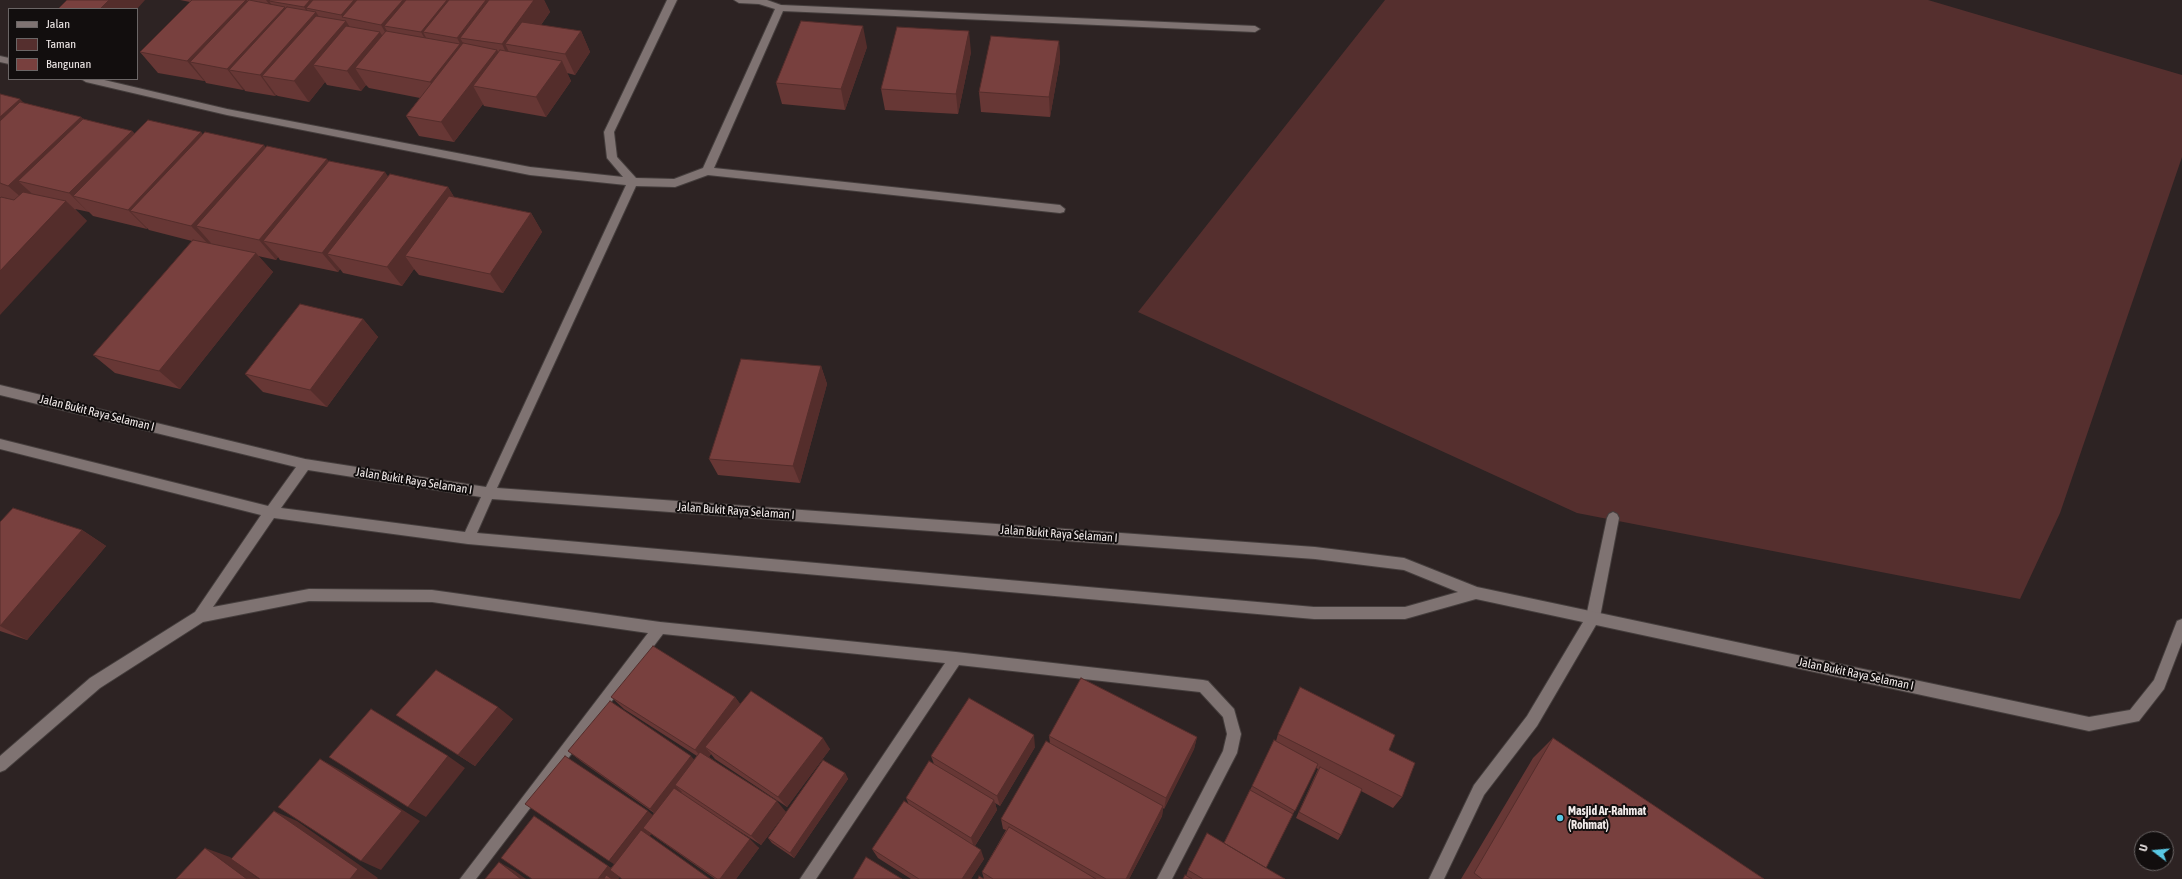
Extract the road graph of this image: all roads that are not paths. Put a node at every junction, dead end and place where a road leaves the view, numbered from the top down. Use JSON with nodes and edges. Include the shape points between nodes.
{"nodes":[{"id":1,"x":672,"y":0,"type":"edge"},
{"id":2,"x":739,"y":0,"type":"edge"},
{"id":3,"x":780,"y":8,"type":"junction"},
{"id":4,"x":1255,"y":29,"type":"dead end"},
{"id":5,"x":90,"y":80,"type":"edge"},
{"id":6,"x":707,"y":171,"type":"junction"},
{"id":7,"x":633,"y":182,"type":"junction"},
{"id":8,"x":1060,"y":209,"type":"dead end"},
{"id":9,"x":0,"y":390,"type":"edge"},
{"id":10,"x":0,"y":444,"type":"edge"},
{"id":11,"x":305,"y":464,"type":"junction"},
{"id":12,"x":490,"y":493,"type":"junction"},
{"id":13,"x":271,"y":512,"type":"junction"},
{"id":14,"x":1613,"y":518,"type":"dead end"},
{"id":15,"x":468,"y":538,"type":"junction"},
{"id":16,"x":1476,"y":593,"type":"junction"},
{"id":17,"x":200,"y":616,"type":"junction"},
{"id":18,"x":1593,"y":617,"type":"junction"},
{"id":19,"x":2182,"y":625,"type":"edge"},
{"id":20,"x":660,"y":628,"type":"junction"},
{"id":21,"x":956,"y":658,"type":"junction"},
{"id":22,"x":0,"y":765,"type":"edge"},
{"id":23,"x":467,"y":879,"type":"edge"},
{"id":24,"x":807,"y":879,"type":"edge"},
{"id":25,"x":1164,"y":879,"type":"edge"},
{"id":26,"x":1436,"y":879,"type":"edge"}],
"edges":[{"from":1,"to":7,"type":"street","via":[[609,132],[612,158]]},
{"from":2,"to":3,"type":"street","via":[[760,1]]},
{"from":3,"to":4,"type":"street"},
{"from":3,"to":6,"type":"street"},
{"from":5,"to":7,"type":"street","via":[[227,112],[530,171]]},
{"from":6,"to":7,"type":"street","via":[[675,183]]},
{"from":6,"to":8,"type":"street"},
{"from":7,"to":12,"type":"street"},
{"from":9,"to":11,"type":"street","name":"Jalan Bukit Raya Selaman I"},
{"from":10,"to":13,"type":"street","name":"Jalan Bukit Raya Selaman I"},
{"from":11,"to":12,"type":"street","name":"Jalan Bukit Raya Selaman I"},
{"from":11,"to":13,"type":"street"},
{"from":12,"to":15,"type":"street"},
{"from":12,"to":16,"type":"street","name":"Jalan Bukit Raya Selaman I","via":[[1315,553],[1404,564]]},
{"from":13,"to":15,"type":"street","name":"Jalan Bukit Raya Selaman I"},
{"from":13,"to":17,"type":"street"},
{"from":14,"to":18,"type":"street"},
{"from":15,"to":16,"type":"street","name":"Jalan Bukit Raya Selaman I","via":[[1314,613],[1405,613]]},
{"from":16,"to":18,"type":"street","name":"Jalan Bukit Raya Selaman I"},
{"from":17,"to":20,"type":"street","via":[[309,595],[432,596]]},
{"from":17,"to":22,"type":"street","via":[[95,683]]},
{"from":18,"to":19,"type":"street","name":"Jalan Bukit Raya Selaman I","via":[[2089,724],[2134,716],[2159,684]]},
{"from":18,"to":26,"type":"street","via":[[1532,721],[1479,790]]},
{"from":20,"to":21,"type":"street"},
{"from":20,"to":23,"type":"street"},
{"from":21,"to":24,"type":"street"},
{"from":21,"to":25,"type":"street","via":[[1203,686],[1219,701],[1229,714],[1234,734],[1230,753]]}]}
